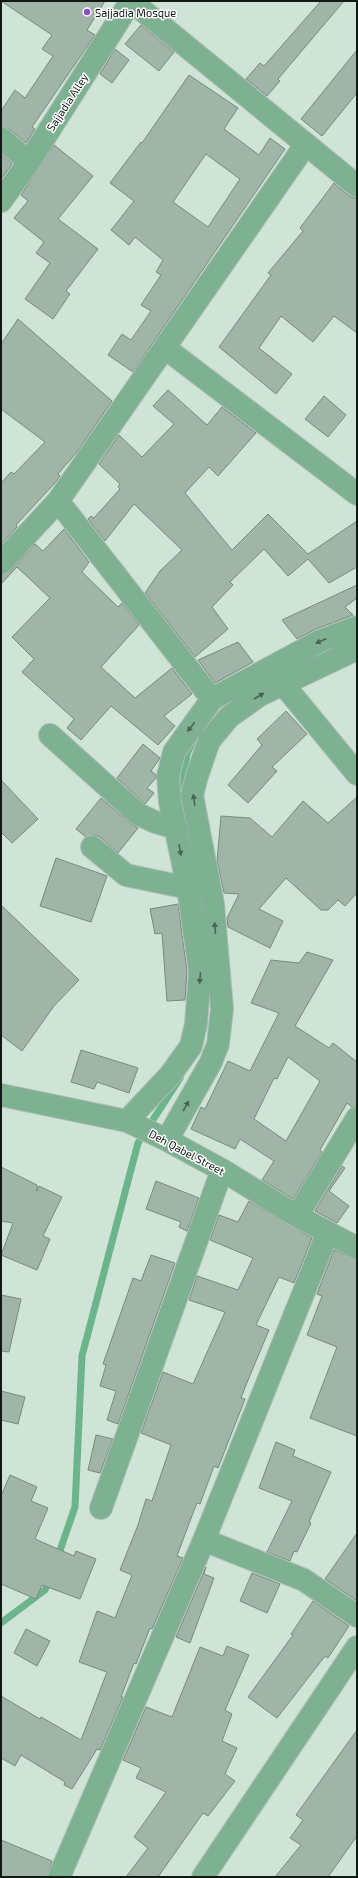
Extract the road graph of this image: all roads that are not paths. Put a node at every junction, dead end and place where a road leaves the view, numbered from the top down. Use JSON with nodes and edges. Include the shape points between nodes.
{"nodes":[{"id":1,"x":131,"y":1,"type":"edge"},
{"id":2,"x":1,"y":138,"type":"edge"},
{"id":3,"x":306,"y":144,"type":"junction"},
{"id":4,"x":29,"y":162,"type":"junction"},
{"id":5,"x":357,"y":186,"type":"edge"},
{"id":6,"x":1,"y":201,"type":"edge"},
{"id":7,"x":165,"y":348,"type":"junction"},
{"id":8,"x":357,"y":494,"type":"edge"},
{"id":9,"x":58,"y":501,"type":"junction"},
{"id":10,"x":1,"y":563,"type":"edge"},
{"id":11,"x":357,"y":627,"type":"edge"},
{"id":12,"x":357,"y":649,"type":"edge"},
{"id":13,"x":283,"y":684,"type":"junction"},
{"id":14,"x":212,"y":699,"type":"junction"},
{"id":15,"x":50,"y":735,"type":"dead end"},
{"id":16,"x":357,"y":774,"type":"edge"},
{"id":17,"x":176,"y":828,"type":"junction"},
{"id":18,"x":92,"y":847,"type":"dead end"},
{"id":19,"x":188,"y":888,"type":"junction"},
{"id":20,"x":1,"y":1095,"type":"edge"},
{"id":21,"x":357,"y":1118,"type":"edge"},
{"id":22,"x":127,"y":1121,"type":"junction"},
{"id":23,"x":167,"y":1140,"type":"junction"},
{"id":24,"x":222,"y":1170,"type":"junction"},
{"id":25,"x":297,"y":1216,"type":"junction"},
{"id":26,"x":328,"y":1232,"type":"junction"},
{"id":27,"x":357,"y":1248,"type":"edge"},
{"id":28,"x":101,"y":1508,"type":"dead end"},
{"id":29,"x":204,"y":1540,"type":"junction"},
{"id":30,"x":357,"y":1616,"type":"edge"},
{"id":31,"x":357,"y":1647,"type":"edge"},
{"id":32,"x":59,"y":1877,"type":"edge"},
{"id":33,"x":203,"y":1877,"type":"edge"}],
"edges":[{"from":1,"to":3,"type":"street"},
{"from":1,"to":4,"type":"street","name":"Sajjadia Alley"},
{"from":2,"to":4,"type":"street"},
{"from":3,"to":5,"type":"street"},
{"from":3,"to":7,"type":"street"},
{"from":4,"to":6,"type":"street","name":"Sajjadia Alley"},
{"from":7,"to":8,"type":"street"},
{"from":7,"to":9,"type":"street"},
{"from":9,"to":10,"type":"street"},
{"from":9,"to":14,"type":"street"},
{"from":11,"to":14,"type":"street","one_way":true,"via":[[320,641]]},
{"from":12,"to":13,"type":"street"},
{"from":13,"to":16,"type":"street"},
{"from":23,"to":13,"type":"street","one_way":true,"via":[[211,1062],[218,1044],[222,1009],[213,904],[192,795],[209,741],[229,716],[260,695]]},
{"from":14,"to":17,"type":"street","one_way":true,"via":[[174,752],[168,776]]},
{"from":15,"to":17,"type":"street","via":[[138,814]]},
{"from":17,"to":19,"type":"street","one_way":true},
{"from":18,"to":19,"type":"street","via":[[126,875]]},
{"from":19,"to":22,"type":"street","one_way":true,"via":[[200,971],[196,1024],[191,1046],[171,1074]]},
{"from":20,"to":22,"type":"street","name":"Deh Qabel Street"},
{"from":21,"to":25,"type":"street"},
{"from":22,"to":23,"type":"street","name":"Deh Qabel Street"},
{"from":23,"to":24,"type":"street","name":"Deh Qabel Street"},
{"from":24,"to":25,"type":"street","name":"Deh Qabel Street"},
{"from":24,"to":28,"type":"street"},
{"from":25,"to":26,"type":"street","name":"Deh Qabel Street"},
{"from":26,"to":27,"type":"street","name":"Deh Qabel Street"},
{"from":26,"to":29,"type":"street"},
{"from":29,"to":30,"type":"street","via":[[304,1580]]},
{"from":29,"to":32,"type":"street"},
{"from":31,"to":33,"type":"street"}]}
